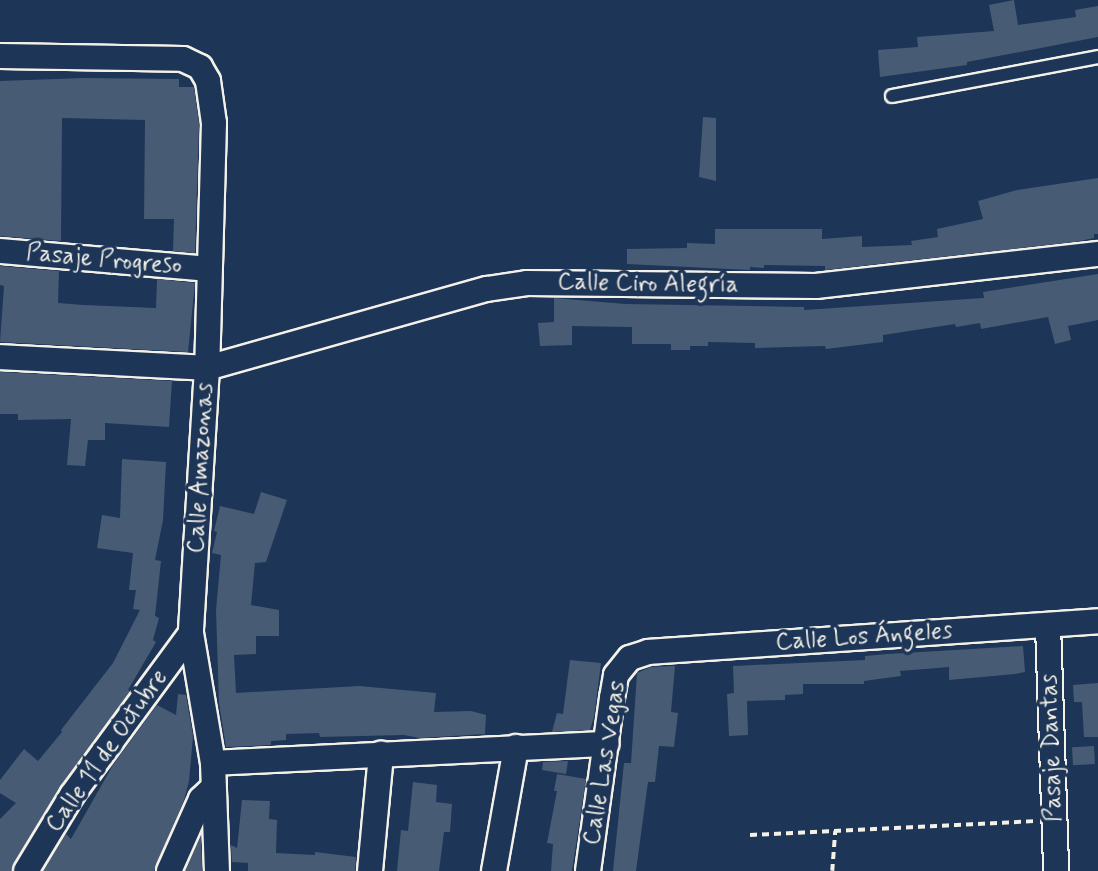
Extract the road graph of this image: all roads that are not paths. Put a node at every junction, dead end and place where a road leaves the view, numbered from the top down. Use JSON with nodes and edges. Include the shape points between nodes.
{"nodes":[{"id":1,"x":0,"y":56,"type":"edge"},
{"id":2,"x":1098,"y":57,"type":"edge"},
{"id":3,"x":892,"y":96,"type":"dead end"},
{"id":4,"x":0,"y":251,"type":"edge"},
{"id":5,"x":1098,"y":254,"type":"edge"},
{"id":6,"x":209,"y":269,"type":"junction"},
{"id":7,"x":0,"y":357,"type":"edge"},
{"id":8,"x":206,"y":368,"type":"junction"},
{"id":9,"x":1098,"y":621,"type":"edge"},
{"id":10,"x":1048,"y":625,"type":"junction"},
{"id":11,"x":191,"y":632,"type":"junction"},
{"id":12,"x":630,"y":658,"type":"joint"},
{"id":13,"x":607,"y":744,"type":"junction"},
{"id":14,"x":516,"y":747,"type":"junction"},
{"id":15,"x":381,"y":754,"type":"junction"},
{"id":16,"x":213,"y":762,"type":"junction"},
{"id":17,"x":213,"y":788,"type":"junction"},
{"id":18,"x":26,"y":871,"type":"edge"},
{"id":19,"x":169,"y":871,"type":"edge"},
{"id":20,"x":217,"y":871,"type":"edge"},
{"id":21,"x":370,"y":871,"type":"edge"},
{"id":22,"x":494,"y":871,"type":"edge"},
{"id":23,"x":588,"y":871,"type":"edge"},
{"id":24,"x":1056,"y":871,"type":"edge"}],
"edges":[{"from":1,"to":6,"type":"street","name":"Calle Amazonas","via":[[183,59],[200,67],[208,81],[214,123]]},
{"from":2,"to":3,"type":"lane"},
{"from":4,"to":6,"type":"street","name":"Pasaje Progreso"},
{"from":5,"to":8,"type":"street","name":"Calle Ciro Alegría","via":[[816,286],[527,283],[487,289]]},
{"from":6,"to":8,"type":"street","name":"Calle Amazonas"},
{"from":7,"to":8,"type":"street","name":"Calle Ciro Alegría"},
{"from":8,"to":11,"type":"street","name":"Calle Amazonas"},
{"from":9,"to":10,"type":"street","name":"Calle Los Ángeles"},
{"from":10,"to":12,"type":"street","name":"Calle Los Ángeles","via":[[648,652]]},
{"from":10,"to":24,"type":"street","name":"Pasaje Dantas"},
{"from":11,"to":16,"type":"street","name":"Calle Amazonas"},
{"from":11,"to":18,"type":"street","name":"Calle 11 de Octubre","via":[[72,795]]},
{"from":12,"to":13,"type":"street","name":"Calle Las Vegas","via":[[617,675]]},
{"from":13,"to":14,"type":"street"},
{"from":13,"to":23,"type":"street","name":"Calle Las Vegas"},
{"from":14,"to":15,"type":"street"},
{"from":14,"to":22,"type":"street"},
{"from":15,"to":16,"type":"street"},
{"from":15,"to":21,"type":"street"},
{"from":16,"to":17,"type":"street","name":"Calle Amazonas"},
{"from":17,"to":19,"type":"street","via":[[201,799]]},
{"from":17,"to":20,"type":"street","name":"Calle Amazonas"}]}
